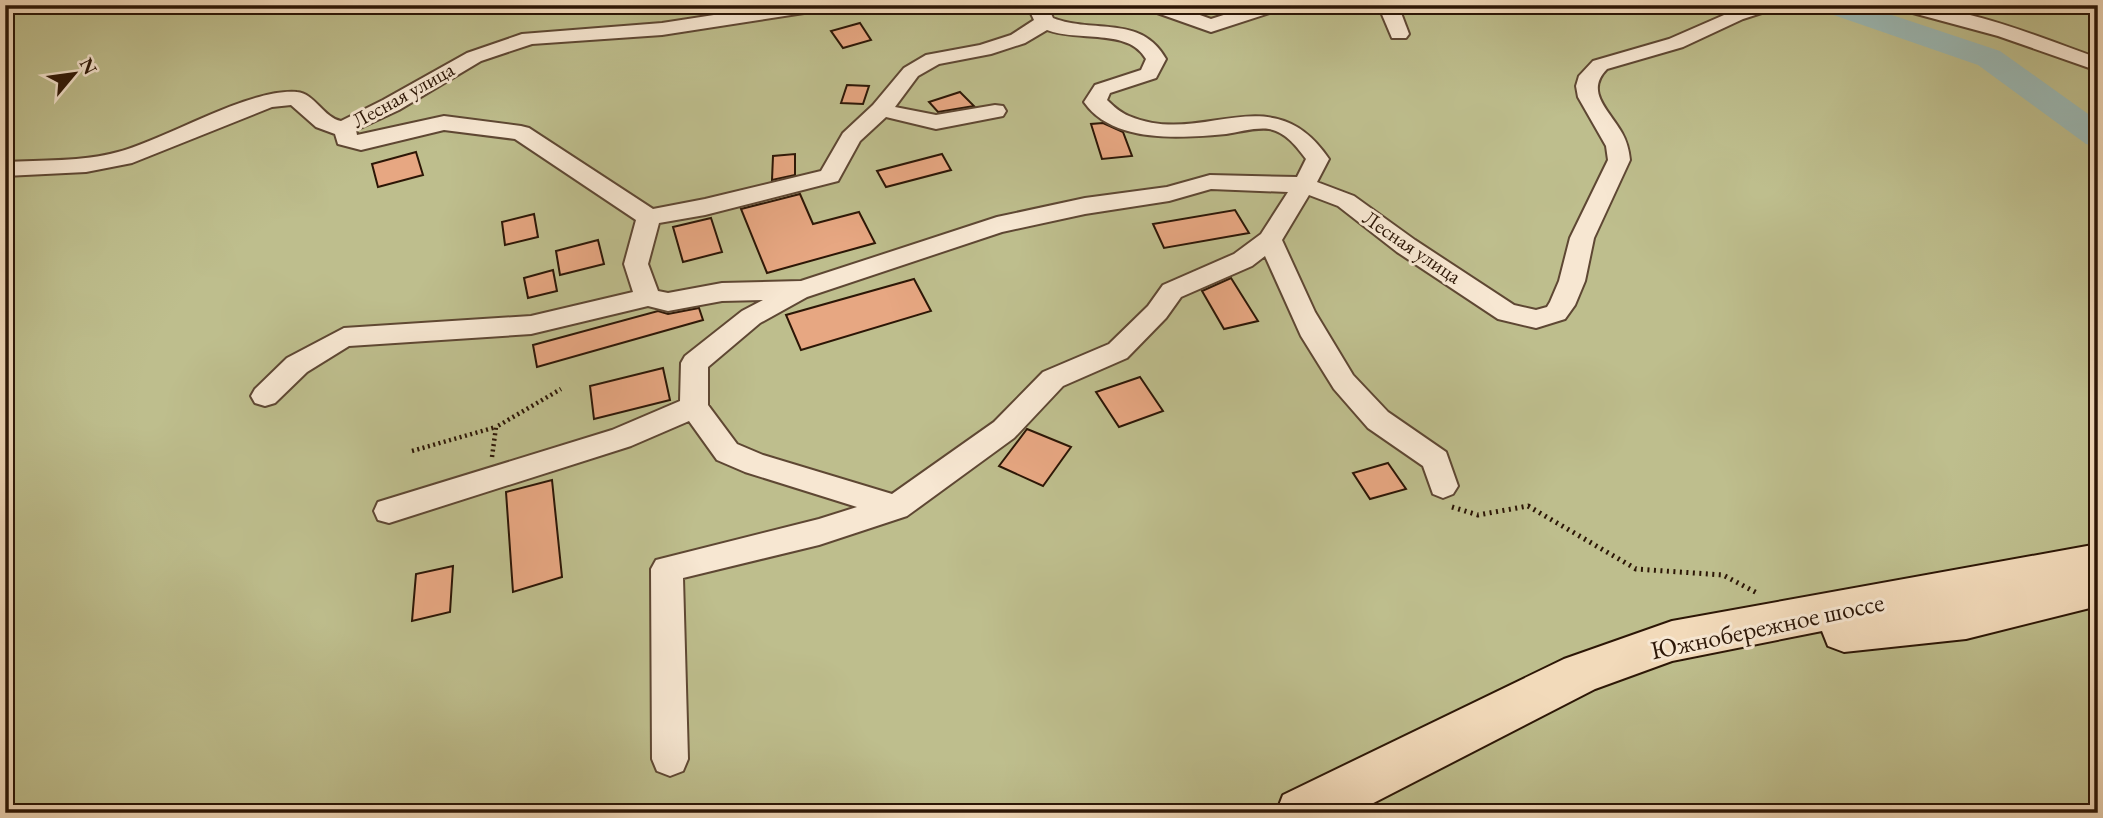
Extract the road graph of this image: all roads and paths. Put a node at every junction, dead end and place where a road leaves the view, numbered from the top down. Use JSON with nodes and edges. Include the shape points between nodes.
{"nodes":[{"id":1,"x":817,"y":5,"type":"edge"},
{"id":2,"x":1153,"y":5,"type":"edge"},
{"id":3,"x":1275,"y":5,"type":"edge"},
{"id":4,"x":1388,"y":5,"type":"edge"},
{"id":5,"x":1768,"y":5,"type":"edge"},
{"id":6,"x":1905,"y":5,"type":"edge"},
{"id":7,"x":1041,"y":14,"type":"edge"},
{"id":8,"x":1399,"y":34,"type":"dead end"},
{"id":9,"x":2098,"y":65,"type":"edge"},
{"id":10,"x":881,"y":110,"type":"junction"},
{"id":11,"x":995,"y":111,"type":"dead end"},
{"id":12,"x":345,"y":127,"type":"junction"},
{"id":13,"x":5,"y":169,"type":"edge"},
{"id":14,"x":1304,"y":185,"type":"junction"},
{"id":15,"x":649,"y":217,"type":"junction"},
{"id":16,"x":1270,"y":240,"type":"junction"},
{"id":17,"x":802,"y":290,"type":"junction"},
{"id":18,"x":648,"y":297,"type":"junction"},
{"id":19,"x":561,"y":389,"type":"dead end"},
{"id":20,"x":265,"y":397,"type":"dead end"},
{"id":21,"x":694,"y":407,"type":"junction"},
{"id":22,"x":496,"y":427,"type":"junction"},
{"id":23,"x":412,"y":451,"type":"dead end"},
{"id":24,"x":489,"y":479,"type":"junction"},
{"id":25,"x":1443,"y":486,"type":"joint"},
{"id":26,"x":896,"y":507,"type":"junction"},
{"id":27,"x":389,"y":511,"type":"dead end"},
{"id":28,"x":2098,"y":562,"type":"edge"},
{"id":29,"x":2098,"y":587,"type":"edge"},
{"id":30,"x":1800,"y":615,"type":"junction"},
{"id":31,"x":670,"y":759,"type":"dead end"},
{"id":32,"x":1301,"y":813,"type":"edge"},
{"id":33,"x":1361,"y":813,"type":"edge"}],
"edges":[{"from":1,"to":12,"type":"street","name":"Лесная улица","via":[[662,29],[529,38],[474,57]]},
{"from":2,"to":3,"type":"street","via":[[1211,26]]},
{"from":4,"to":8,"type":"street"},
{"from":5,"to":14,"type":"street","name":"Лесная улица","via":[[1590,72],[1586,95],[1615,139],[1619,160],[1582,239],[1562,305],[1547,317],[1507,313],[1346,201]]},
{"from":6,"to":9,"type":"street","via":[[2005,32]]},
{"from":7,"to":10,"type":"street","via":[[1018,39],[933,59],[911,72]]},
{"from":7,"to":14,"type":"street","via":[[1068,31],[1129,34],[1153,51],[1156,59],[1149,74],[1102,89],[1095,102],[1119,121],[1154,129],[1199,130],[1271,122],[1302,139],[1318,159]]},
{"from":10,"to":11,"type":"street","via":[[936,122]]},
{"from":10,"to":15,"type":"street","via":[[851,138],[830,176]]},
{"from":12,"to":13,"type":"street","name":"Лесная улица","via":[[333,128],[296,98],[284,97],[124,158]]},
{"from":12,"to":15,"type":"street","via":[[346,139],[361,143],[443,123],[521,133]]},
{"from":14,"to":16,"type":"street"},
{"from":14,"to":17,"type":"street","via":[[1210,182],[1169,194],[1085,206],[997,225]]},
{"from":15,"to":18,"type":"street","via":[[636,264]]},
{"from":16,"to":25,"type":"street","via":[[1299,311],[1347,385],[1378,420],[1436,460]]},
{"from":16,"to":26,"type":"street","via":[[1243,260],[1172,291],[1118,351],[1053,379],[1004,430]]},
{"from":17,"to":18,"type":"street","via":[[722,292],[668,302]]},
{"from":17,"to":21,"type":"street","via":[[751,317],[695,363]]},
{"from":18,"to":20,"type":"street","via":[[530,325],[344,337],[297,365]]},
{"from":19,"to":22,"type":"path"},
{"from":21,"to":24,"type":"street","via":[[621,438]]},
{"from":21,"to":26,"type":"street","via":[[727,452]]},
{"from":22,"to":23,"type":"path"},
{"from":22,"to":24,"type":"path"},
{"from":24,"to":27,"type":"street"},
{"from":25,"to":30,"type":"path","via":[[1445,505],[1478,515],[1528,506],[1636,569],[1723,575]]},
{"from":26,"to":31,"type":"street","via":[[819,532],[667,569]]},
{"from":28,"to":30,"type":"highway","name":"Южнобережное шоссе"},
{"from":29,"to":33,"type":"highway","name":"Южнобережное шоссе","via":[[1966,619],[1760,643],[1680,663],[1587,696]]},
{"from":30,"to":32,"type":"highway","name":"Южнобережное шоссе","via":[[1672,641],[1580,674]]}]}
